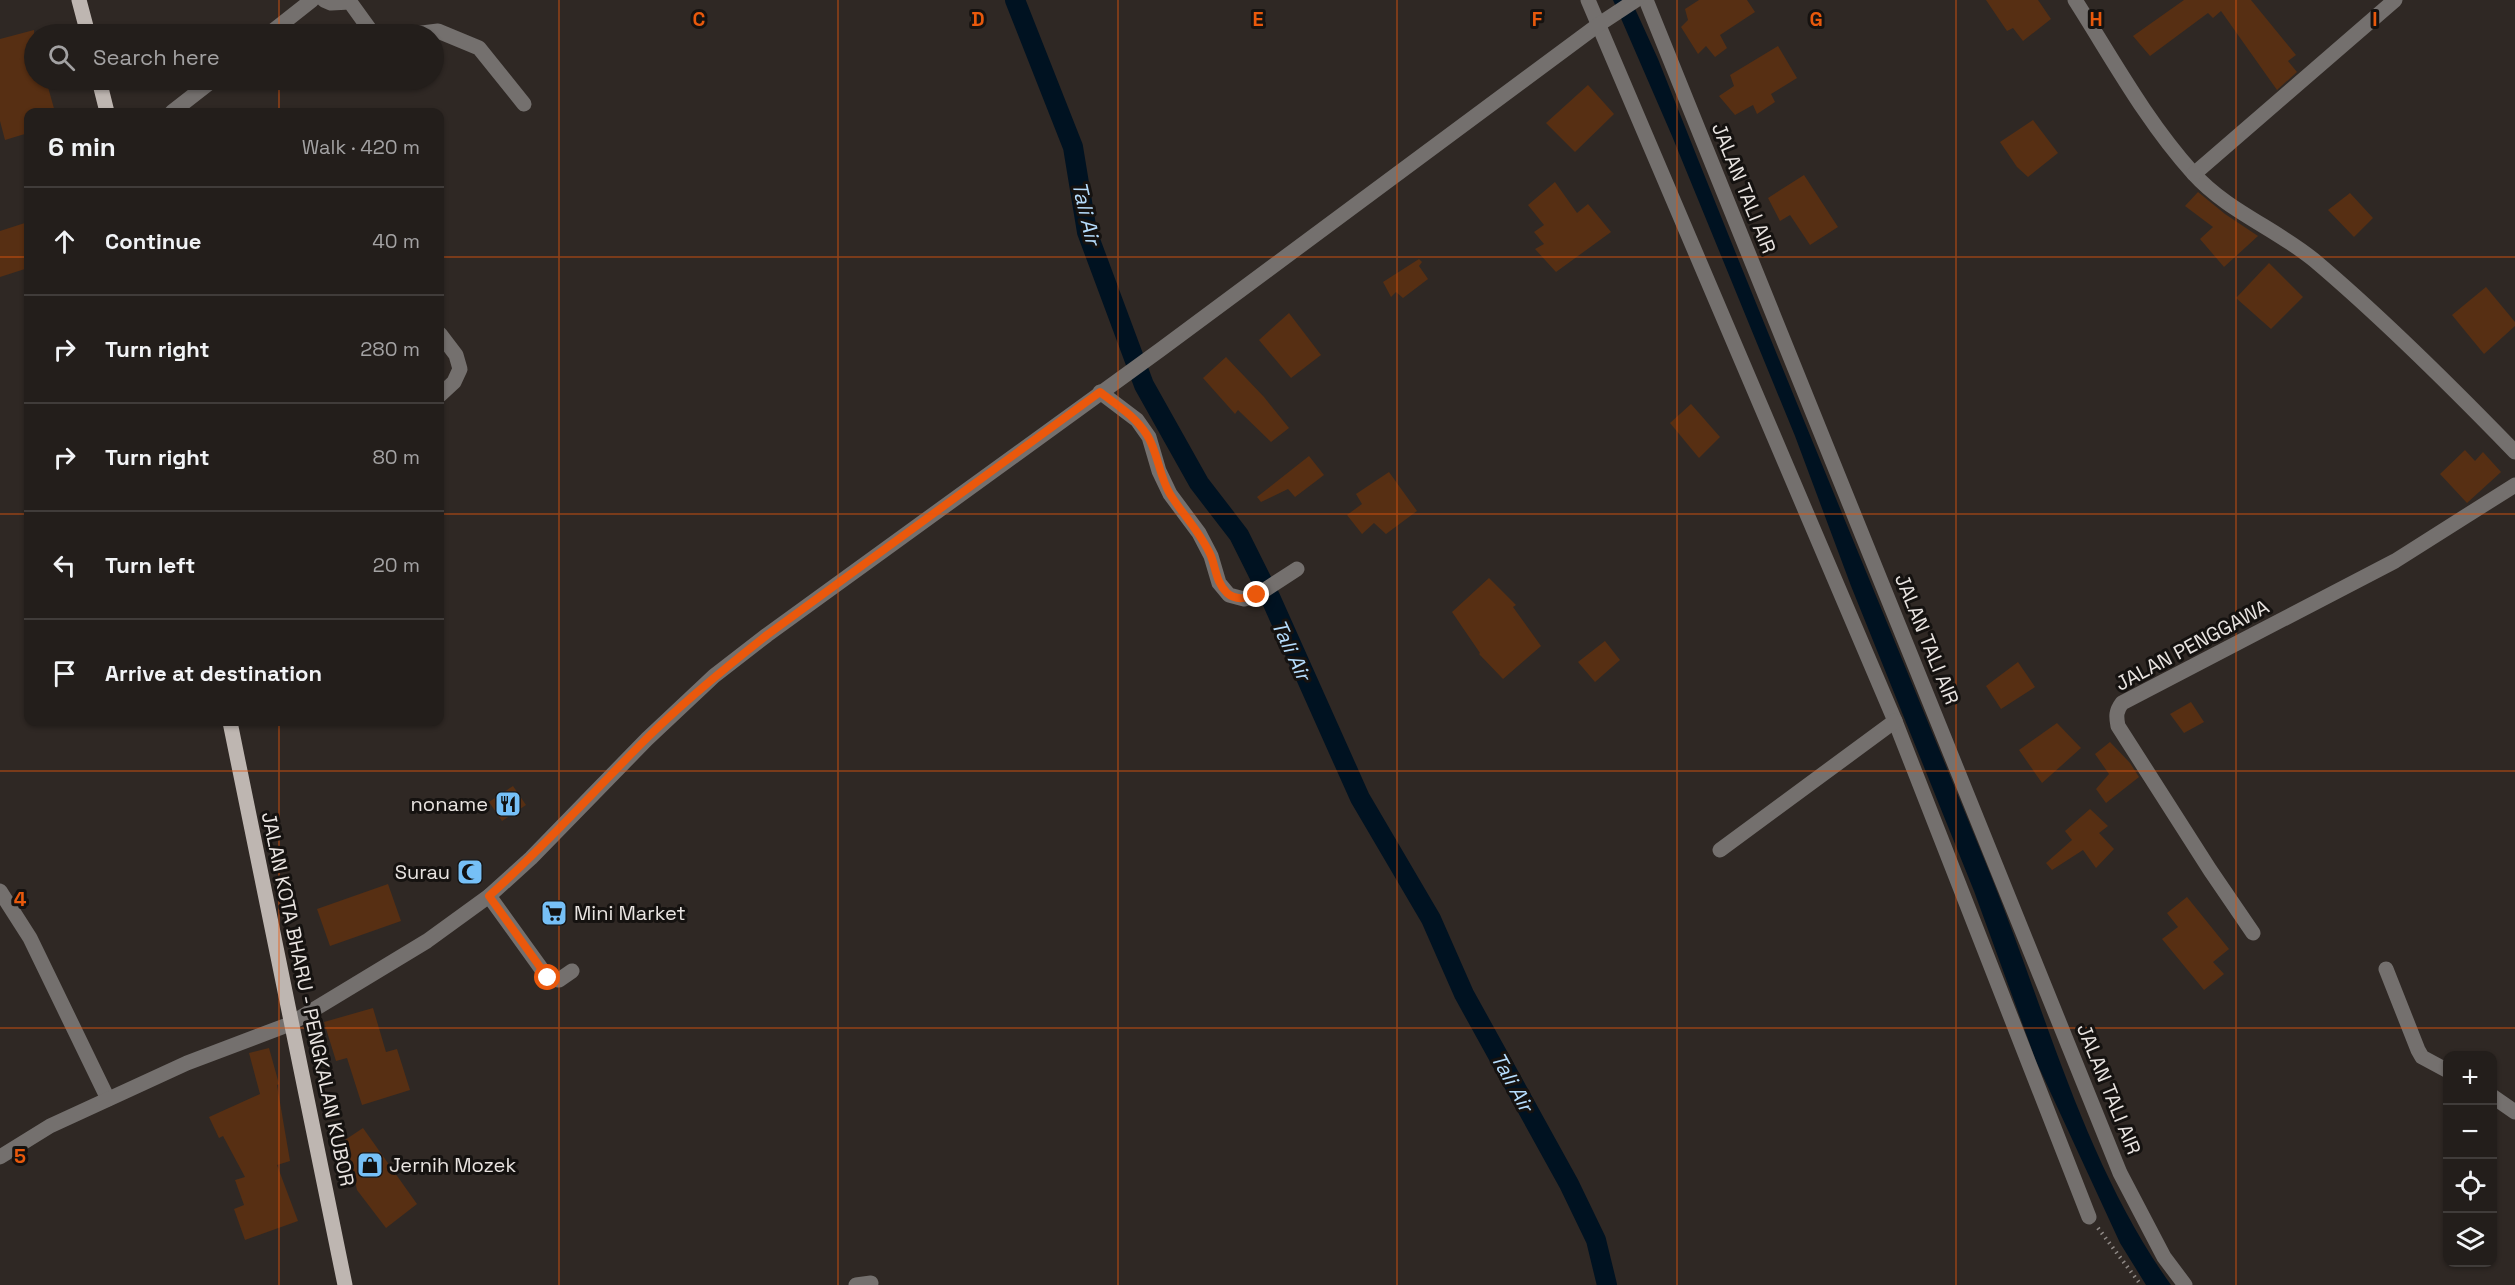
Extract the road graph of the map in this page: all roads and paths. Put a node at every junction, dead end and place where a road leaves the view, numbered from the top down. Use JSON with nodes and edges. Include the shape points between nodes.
{"nodes":[{"id":1,"x":79,"y":0,"type":"edge"},
{"id":2,"x":312,"y":0,"type":"edge"},
{"id":3,"x":324,"y":0,"type":"edge"},
{"id":4,"x":1588,"y":0,"type":"edge"},
{"id":5,"x":1636,"y":0,"type":"edge"},
{"id":6,"x":1646,"y":0,"type":"edge"},
{"id":7,"x":2075,"y":0,"type":"edge"},
{"id":8,"x":2395,"y":0,"type":"edge"},
{"id":9,"x":1602,"y":23,"type":"junction"},
{"id":10,"x":85,"y":24,"type":"edge"},
{"id":11,"x":282,"y":24,"type":"edge"},
{"id":12,"x":365,"y":24,"type":"edge"},
{"id":13,"x":444,"y":33,"type":"edge"},
{"id":14,"x":102,"y":90,"type":"edge"},
{"id":15,"x":200,"y":90,"type":"edge"},
{"id":16,"x":524,"y":104,"type":"dead end"},
{"id":17,"x":106,"y":108,"type":"edge"},
{"id":18,"x":177,"y":108,"type":"edge"},
{"id":19,"x":2194,"y":174,"type":"junction"},
{"id":20,"x":444,"y":339,"type":"edge"},
{"id":21,"x":444,"y":391,"type":"edge"},
{"id":22,"x":1100,"y":392,"type":"junction"},
{"id":23,"x":2515,"y":452,"type":"edge"},
{"id":24,"x":2515,"y":485,"type":"edge"},
{"id":25,"x":1297,"y":569,"type":"dead end"},
{"id":26,"x":1895,"y":721,"type":"junction"},
{"id":27,"x":231,"y":726,"type":"edge"},
{"id":28,"x":1720,"y":850,"type":"dead end"},
{"id":29,"x":0,"y":891,"type":"edge"},
{"id":30,"x":489,"y":896,"type":"junction"},
{"id":31,"x":2253,"y":933,"type":"dead end"},
{"id":32,"x":2386,"y":969,"type":"dead end"},
{"id":33,"x":572,"y":971,"type":"dead end"},
{"id":34,"x":290,"y":1024,"type":"junction"},
{"id":35,"x":2443,"y":1068,"type":"edge"},
{"id":36,"x":108,"y":1099,"type":"junction"},
{"id":37,"x":2497,"y":1099,"type":"edge"},
{"id":38,"x":2515,"y":1112,"type":"edge"},
{"id":39,"x":0,"y":1157,"type":"edge"},
{"id":40,"x":2089,"y":1217,"type":"joint"},
{"id":41,"x":345,"y":1285,"type":"edge"},
{"id":42,"x":2141,"y":1285,"type":"edge"},
{"id":43,"x":2185,"y":1285,"type":"edge"}],
"edges":[{"from":1,"to":10,"type":"main road"},
{"from":2,"to":11,"type":"street"},
{"from":3,"to":12,"type":"street","via":[[350,2]]},
{"from":4,"to":9,"type":"street"},
{"from":5,"to":9,"type":"street"},
{"from":6,"to":43,"type":"street","name":"JALAN TALI AIR","via":[[2120,1173],[2164,1257]]},
{"from":7,"to":19,"type":"street","via":[[2163,137]]},
{"from":8,"to":19,"type":"street"},
{"from":9,"to":22,"type":"street"},
{"from":9,"to":26,"type":"street"},
{"from":13,"to":16,"type":"street","via":[[479,48]]},
{"from":14,"to":17,"type":"main road"},
{"from":15,"to":18,"type":"street"},
{"from":19,"to":23,"type":"street","via":[[2243,216],[2312,259],[2443,378]]},
{"from":20,"to":21,"type":"street","via":[[456,355],[460,369]]},
{"from":22,"to":25,"type":"street","via":[[1137,420],[1149,437],[1170,494],[1199,533],[1219,583],[1229,595],[1244,599],[1257,595]]},
{"from":22,"to":30,"type":"street","via":[[714,676]]},
{"from":24,"to":31,"type":"street","name":"JALAN PENGGAWA","via":[[2395,561],[2122,703],[2118,709],[2118,726]]},
{"from":26,"to":28,"type":"street"},
{"from":26,"to":40,"type":"street"},
{"from":27,"to":34,"type":"main road","name":"JALAN KOTA BHARU - PENGKALAN KUBOR"},
{"from":29,"to":36,"type":"street","via":[[30,938]]},
{"from":30,"to":33,"type":"street","via":[[548,978],[559,980]]},
{"from":30,"to":34,"type":"street","via":[[379,973]]},
{"from":32,"to":35,"type":"street","via":[[2422,1057]]},
{"from":34,"to":36,"type":"street","via":[[187,1063]]},
{"from":34,"to":41,"type":"main road","name":"JALAN KOTA BHARU - PENGKALAN KUBOR"},
{"from":36,"to":39,"type":"street","via":[[50,1125]]},
{"from":37,"to":38,"type":"street"},
{"from":40,"to":42,"type":"path"}]}
